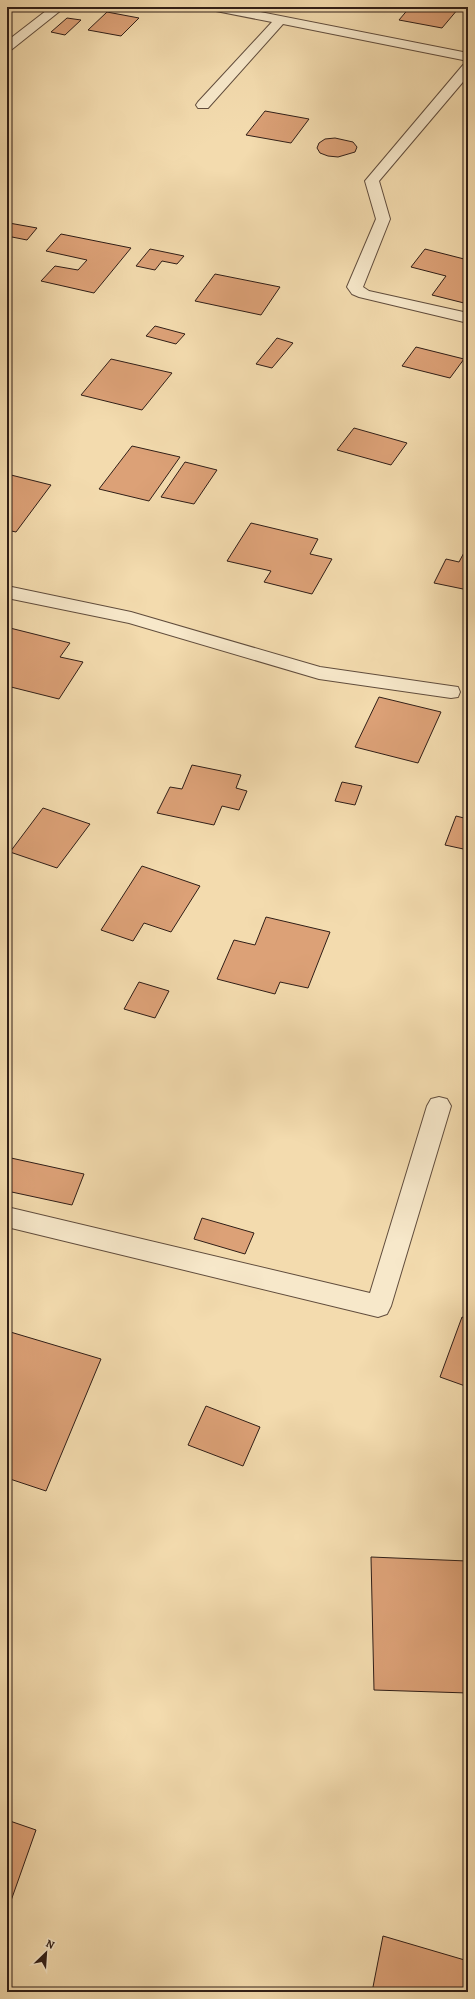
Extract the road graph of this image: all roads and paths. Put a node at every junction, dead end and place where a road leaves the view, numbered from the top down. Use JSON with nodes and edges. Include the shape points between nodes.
{"nodes":[{"id":1,"x":59,"y":7,"type":"edge"},
{"id":2,"x":216,"y":7,"type":"edge"},
{"id":3,"x":280,"y":20,"type":"junction"},
{"id":4,"x":7,"y":46,"type":"edge"},
{"id":5,"x":468,"y":57,"type":"edge"},
{"id":6,"x":468,"y":68,"type":"edge"},
{"id":7,"x":203,"y":105,"type":"dead end"},
{"id":8,"x":468,"y":318,"type":"edge"},
{"id":9,"x":7,"y":592,"type":"edge"},
{"id":10,"x":451,"y":692,"type":"dead end"},
{"id":11,"x":439,"y":1106,"type":"dead end"},
{"id":12,"x":7,"y":1217,"type":"edge"}],
"edges":[{"from":1,"to":4,"type":"street"},
{"from":2,"to":3,"type":"street"},
{"from":3,"to":5,"type":"street"},
{"from":3,"to":7,"type":"street"},
{"from":6,"to":8,"type":"street","via":[[372,181],[383,219],[355,287],[364,294]]},
{"from":9,"to":10,"type":"street","via":[[131,618],[319,673]]},
{"from":11,"to":12,"type":"street","via":[[378,1306]]}]}
